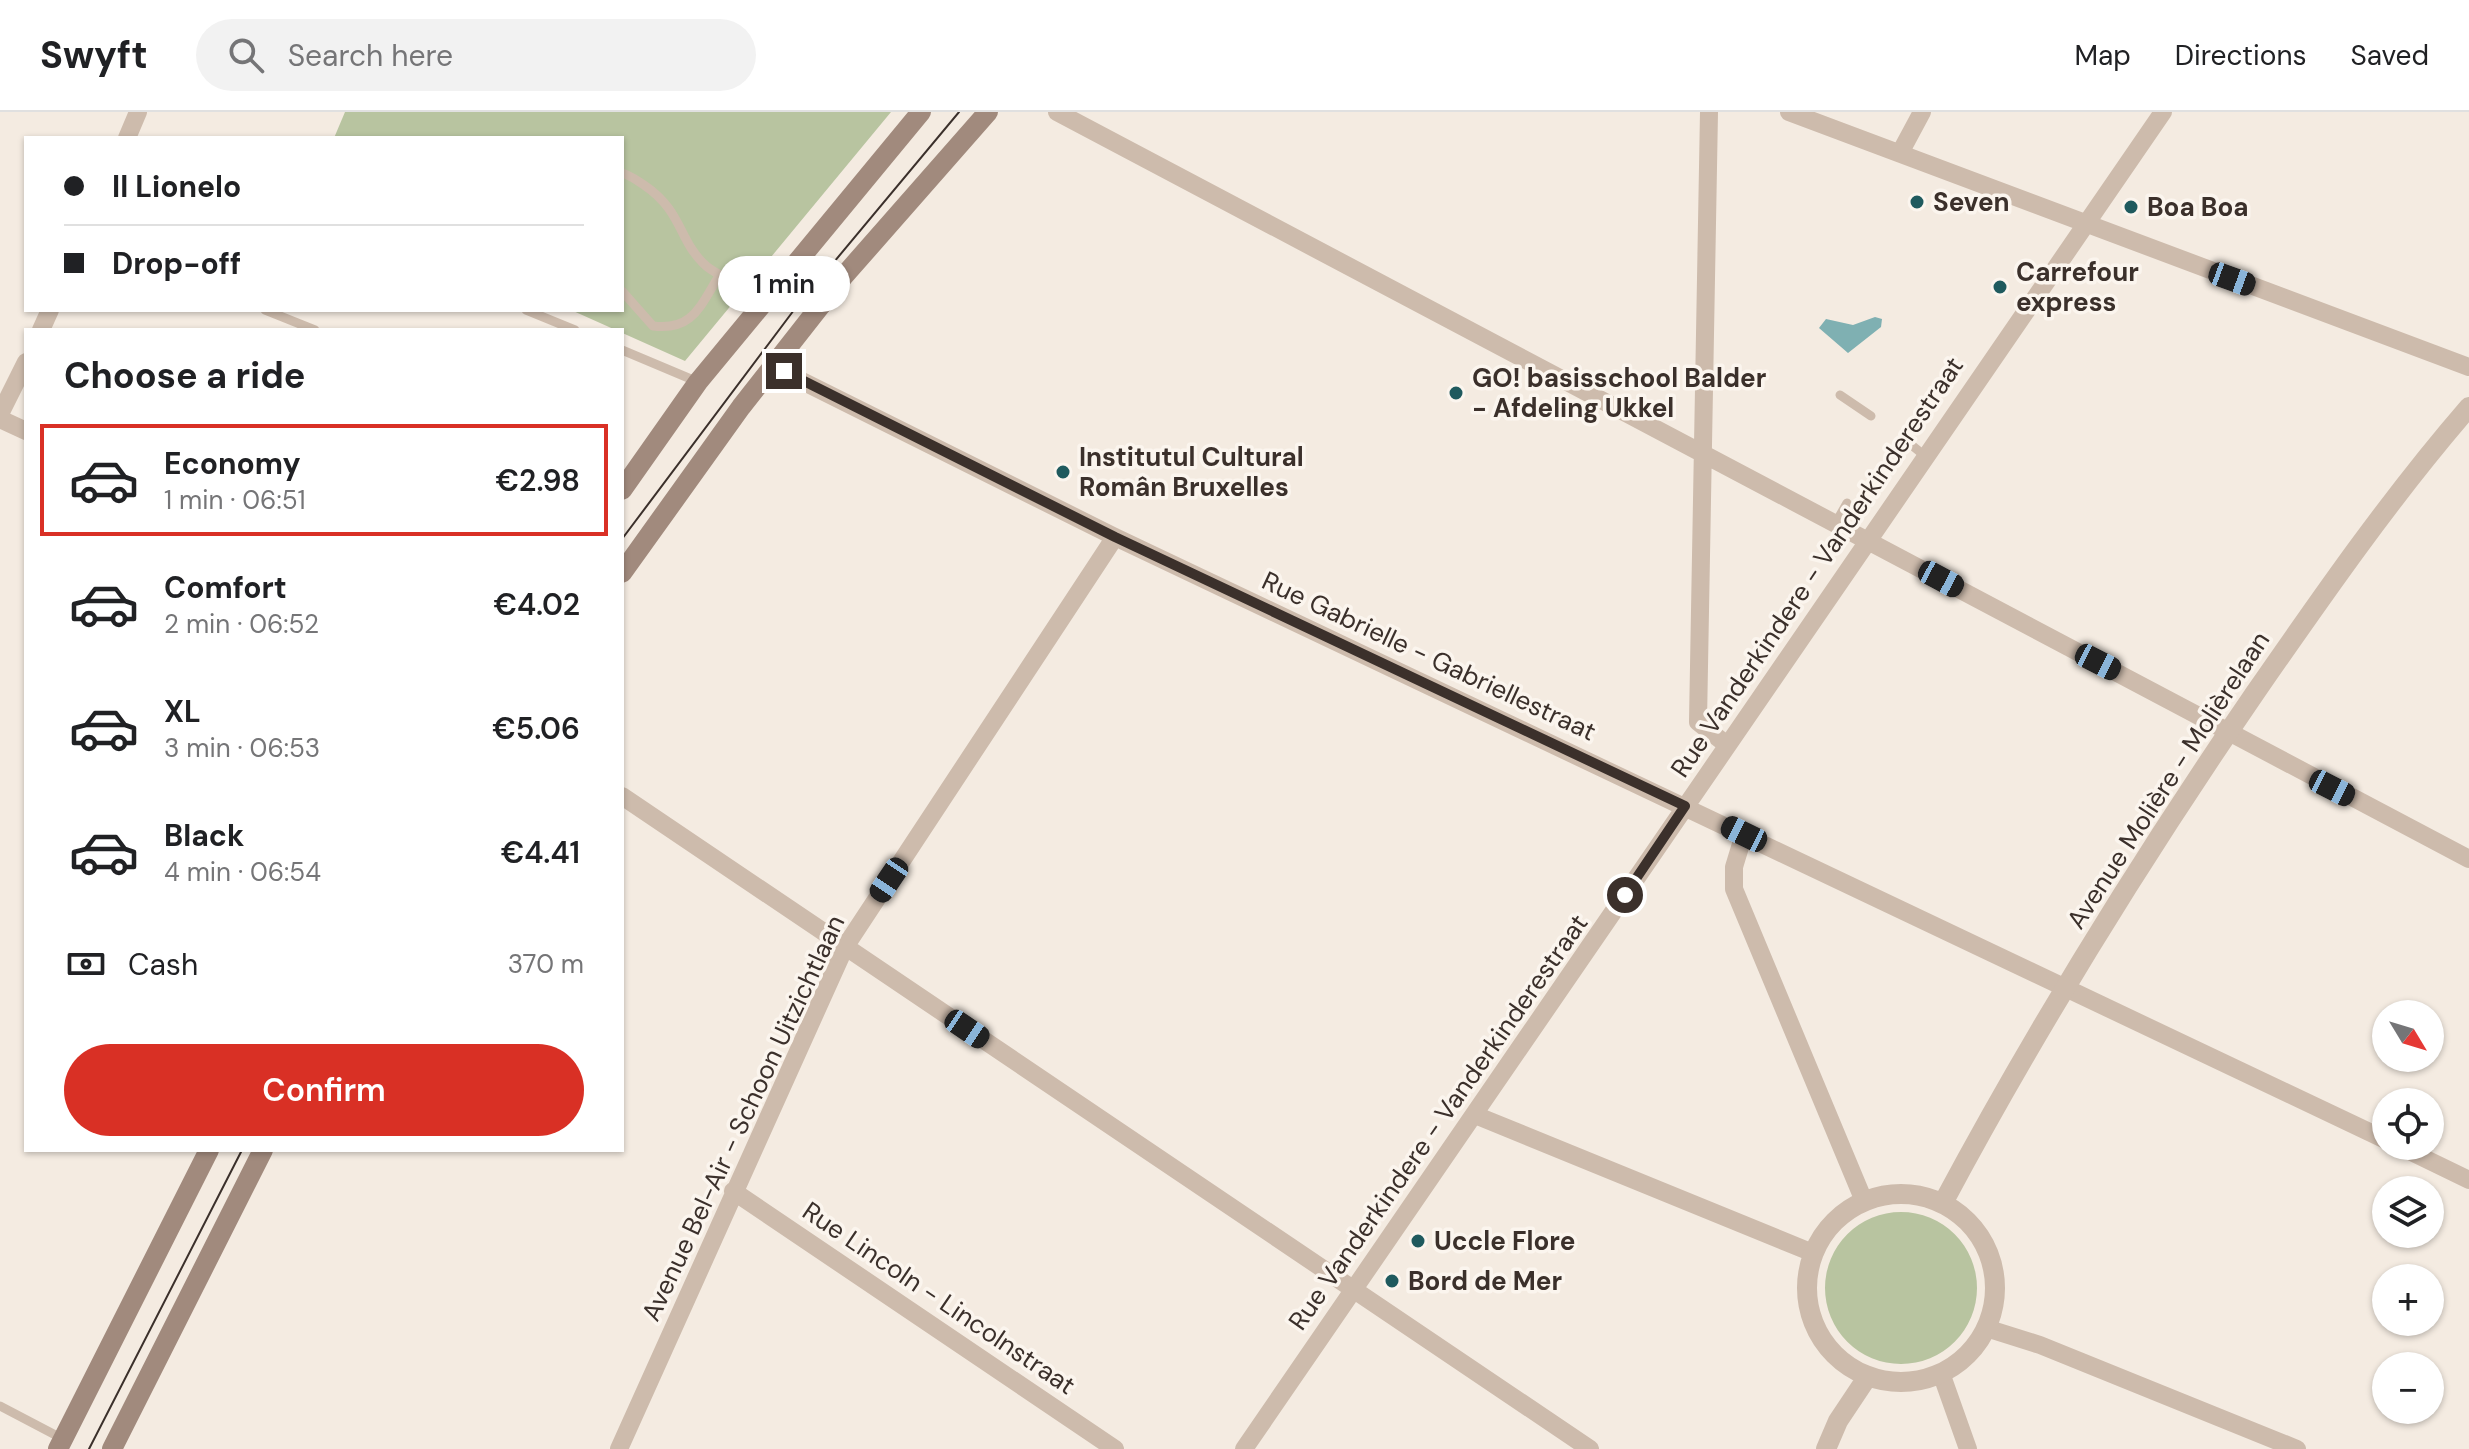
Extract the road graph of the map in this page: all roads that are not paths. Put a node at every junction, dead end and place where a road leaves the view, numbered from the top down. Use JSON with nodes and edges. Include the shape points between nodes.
{"nodes":[{"id":1,"x":138,"y":112,"type":"edge"},
{"id":2,"x":921,"y":112,"type":"edge"},
{"id":3,"x":988,"y":112,"type":"edge"},
{"id":4,"x":1057,"y":112,"type":"edge"},
{"id":5,"x":1709,"y":112,"type":"edge"},
{"id":6,"x":1789,"y":112,"type":"edge"},
{"id":7,"x":1922,"y":112,"type":"edge"},
{"id":8,"x":2163,"y":112,"type":"edge"},
{"id":9,"x":128,"y":136,"type":"edge"},
{"id":10,"x":1900,"y":153,"type":"junction"},
{"id":11,"x":624,"y":174,"type":"edge"},
{"id":12,"x":2086,"y":223,"type":"junction"},
{"id":13,"x":719,"y":276,"type":"junction"},
{"id":14,"x":624,"y":293,"type":"edge"},
{"id":15,"x":768,"y":297,"type":"junction"},
{"id":16,"x":531,"y":312,"type":"edge"},
{"id":17,"x":285,"y":314,"type":"edge"},
{"id":18,"x":545,"y":317,"type":"junction"},
{"id":19,"x":311,"y":328,"type":"edge"},
{"id":20,"x":540,"y":328,"type":"edge"},
{"id":21,"x":570,"y":328,"type":"edge"},
{"id":22,"x":624,"y":351,"type":"edge"},
{"id":23,"x":775,"y":364,"type":"junction"},
{"id":24,"x":24,"y":366,"type":"edge"},
{"id":25,"x":2469,"y":367,"type":"edge"},
{"id":26,"x":698,"y":382,"type":"junction"},
{"id":27,"x":1840,"y":395,"type":"dead end"},
{"id":28,"x":2469,"y":407,"type":"edge"},
{"id":29,"x":1871,"y":416,"type":"dead end"},
{"id":30,"x":0,"y":417,"type":"edge"},
{"id":31,"x":24,"y":430,"type":"edge"},
{"id":32,"x":1909,"y":443,"type":"dead end"},
{"id":33,"x":1701,"y":455,"type":"junction"},
{"id":34,"x":1925,"y":456,"type":"junction"},
{"id":35,"x":624,"y":487,"type":"edge"},
{"id":36,"x":1847,"y":503,"type":"dead end"},
{"id":37,"x":1835,"y":524,"type":"junction"},
{"id":38,"x":1115,"y":537,"type":"junction"},
{"id":39,"x":1868,"y":541,"type":"junction"},
{"id":40,"x":624,"y":570,"type":"edge"},
{"id":41,"x":2229,"y":732,"type":"junction"},
{"id":42,"x":1727,"y":745,"type":"junction"},
{"id":43,"x":624,"y":797,"type":"edge"},
{"id":44,"x":1685,"y":806,"type":"junction"},
{"id":45,"x":1744,"y":834,"type":"junction"},
{"id":46,"x":2469,"y":859,"type":"edge"},
{"id":47,"x":845,"y":947,"type":"junction"},
{"id":48,"x":2066,"y":986,"type":"junction"},
{"id":49,"x":1475,"y":1115,"type":"junction"},
{"id":50,"x":2372,"y":1133,"type":"edge"},
{"id":51,"x":208,"y":1152,"type":"edge"},
{"id":52,"x":262,"y":1152,"type":"edge"},
{"id":53,"x":2428,"y":1160,"type":"edge"},
{"id":54,"x":2469,"y":1180,"type":"edge"},
{"id":55,"x":733,"y":1191,"type":"junction"},
{"id":56,"x":1864,"y":1201,"type":"junction"},
{"id":57,"x":1943,"y":1203,"type":"junction"},
{"id":58,"x":1813,"y":1253,"type":"junction"},
{"id":59,"x":1353,"y":1290,"type":"junction"},
{"id":60,"x":1986,"y":1328,"type":"junction"},
{"id":61,"x":1941,"y":1373,"type":"junction"},
{"id":62,"x":1868,"y":1376,"type":"junction"},
{"id":63,"x":0,"y":1406,"type":"edge"},
{"id":64,"x":61,"y":1444,"type":"edge"},
{"id":65,"x":112,"y":1449,"type":"edge"},
{"id":66,"x":619,"y":1449,"type":"edge"},
{"id":67,"x":1115,"y":1449,"type":"edge"},
{"id":68,"x":1244,"y":1449,"type":"edge"},
{"id":69,"x":1590,"y":1449,"type":"edge"},
{"id":70,"x":1826,"y":1449,"type":"edge"},
{"id":71,"x":1968,"y":1449,"type":"edge"},
{"id":72,"x":2297,"y":1449,"type":"edge"}],
"edges":[{"from":1,"to":9,"type":"street"},
{"from":2,"to":15,"type":"main road"},
{"from":3,"to":23,"type":"main road","via":[[843,277]]},
{"from":4,"to":33,"type":"street"},
{"from":5,"to":33,"type":"street"},
{"from":6,"to":10,"type":"street"},
{"from":7,"to":10,"type":"street"},
{"from":8,"to":12,"type":"street","name":"Rue Vanderkindere - Vanderkinderestraat"},
{"from":10,"to":12,"type":"street"},
{"from":11,"to":13,"type":"lane","via":[[660,196],[701,261]]},
{"from":12,"to":25,"type":"street"},
{"from":12,"to":34,"type":"street","name":"Rue Vanderkindere - Vanderkinderestraat"},
{"from":13,"to":14,"type":"lane","via":[[693,316],[670,328],[653,326]]},
{"from":13,"to":15,"type":"lane","via":[[751,284]]},
{"from":15,"to":26,"type":"main road"},
{"from":16,"to":18,"type":"lane"},
{"from":17,"to":19,"type":"lane"},
{"from":18,"to":20,"type":"lane"},
{"from":18,"to":21,"type":"lane"},
{"from":22,"to":26,"type":"lane"},
{"from":23,"to":38,"type":"street","name":"Rue Gabrielle - Gabriellestraat"},
{"from":23,"to":40,"type":"main road"},
{"from":24,"to":30,"type":"street"},
{"from":26,"to":35,"type":"main road"},
{"from":27,"to":29,"type":"lane"},
{"from":28,"to":41,"type":"street","name":"Avenue Molière - Molièrelaan","via":[[2326,590]]},
{"from":30,"to":31,"type":"street"},
{"from":32,"to":34,"type":"lane"},
{"from":33,"to":37,"type":"street"},
{"from":33,"to":42,"type":"street","via":[[1698,722]]},
{"from":34,"to":39,"type":"street","name":"Rue Vanderkindere - Vanderkinderestraat"},
{"from":36,"to":37,"type":"lane"},
{"from":37,"to":39,"type":"street"},
{"from":38,"to":44,"type":"street","name":"Rue Gabrielle - Gabriellestraat"},
{"from":38,"to":47,"type":"street","name":"Avenue Bel-Air - Schoon Uitzichtlaan"},
{"from":39,"to":41,"type":"street"},
{"from":39,"to":42,"type":"street","name":"Rue Vanderkindere - Vanderkinderestraat"},
{"from":41,"to":46,"type":"street"},
{"from":41,"to":48,"type":"street","name":"Avenue Molière - Molièrelaan","via":[[2155,839]]},
{"from":42,"to":44,"type":"street","name":"Rue Vanderkindere - Vanderkinderestraat"},
{"from":43,"to":47,"type":"street"},
{"from":44,"to":45,"type":"street","name":"Rue Gabrielle - Gabriellestraat"},
{"from":44,"to":49,"type":"street","name":"Rue Vanderkindere - Vanderkinderestraat"},
{"from":45,"to":48,"type":"street","name":"Rue Gabrielle - Gabriellestraat"},
{"from":45,"to":56,"type":"street","via":[[1734,889]]},
{"from":47,"to":55,"type":"street","name":"Avenue Bel-Air - Schoon Uitzichtlaan"},
{"from":47,"to":59,"type":"street"},
{"from":48,"to":50,"type":"street","name":"Rue Gabrielle - Gabriellestraat"},
{"from":48,"to":57,"type":"street","name":"Avenue Molière - Molièrelaan"},
{"from":49,"to":58,"type":"street"},
{"from":49,"to":59,"type":"street","name":"Rue Vanderkindere - Vanderkinderestraat"},
{"from":51,"to":64,"type":"main road"},
{"from":52,"to":65,"type":"main road"},
{"from":53,"to":54,"type":"street"},
{"from":55,"to":66,"type":"street","name":"Avenue Bel-Air - Schoon Uitzichtlaan"},
{"from":55,"to":67,"type":"street","name":"Rue Lincoln - Lincolnstraat"},
{"from":56,"to":57,"type":"street","via":[[1897,1193]]},
{"from":56,"to":58,"type":"street","via":[[1828,1228]]},
{"from":57,"to":60,"type":"street","via":[[1979,1235],[1992,1264],[1995,1297]]},
{"from":58,"to":62,"type":"street","via":[[1807,1294],[1812,1320],[1834,1354]]},
{"from":59,"to":68,"type":"street","name":"Rue Vanderkindere - Vanderkinderestraat"},
{"from":59,"to":69,"type":"street"},
{"from":60,"to":61,"type":"street","via":[[1967,1354]]},
{"from":60,"to":72,"type":"street"},
{"from":61,"to":62,"type":"street","via":[[1905,1382]]},
{"from":61,"to":71,"type":"street"},
{"from":62,"to":70,"type":"street"},
{"from":63,"to":64,"type":"lane"}]}
